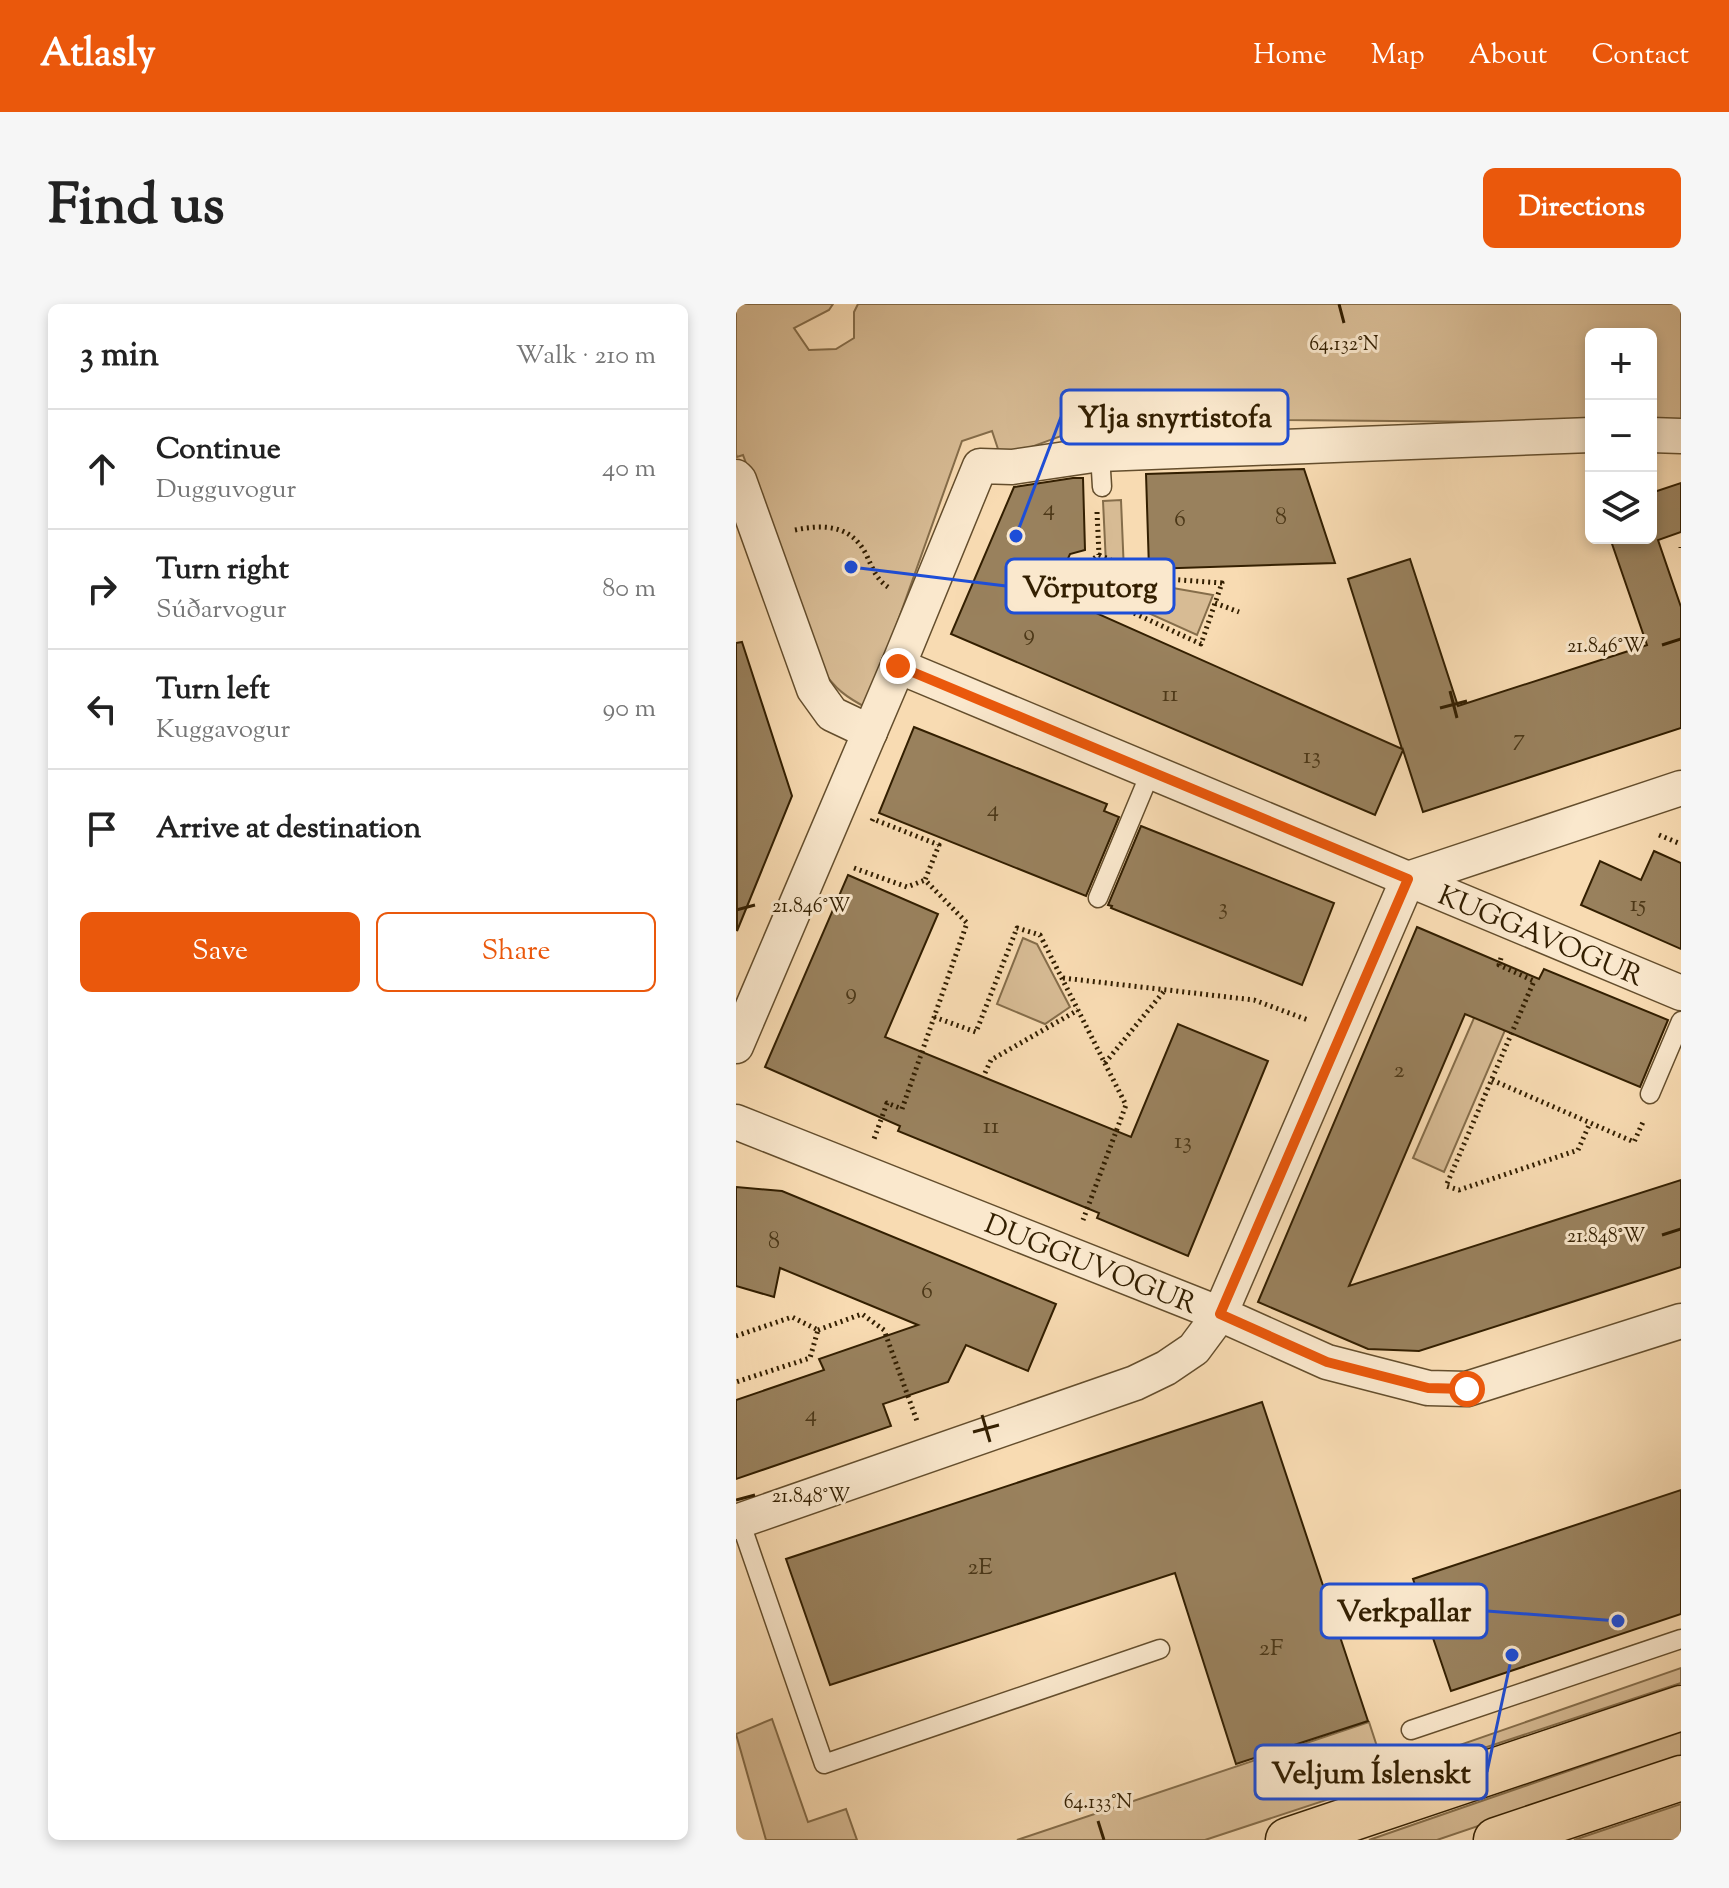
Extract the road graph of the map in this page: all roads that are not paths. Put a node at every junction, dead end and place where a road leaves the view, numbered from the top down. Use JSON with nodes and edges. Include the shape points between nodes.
{"nodes":[{"id":1,"x":1585,"y":435,"type":"edge"},
{"id":2,"x":1657,"y":435,"type":"edge"},
{"id":3,"x":1681,"y":436,"type":"edge"},
{"id":4,"x":736,"y":477,"type":"edge"},
{"id":5,"x":898,"y":666,"type":"junction"},
{"id":6,"x":870,"y":732,"type":"junction"},
{"id":7,"x":1151,"y":771,"type":"junction"},
{"id":8,"x":1681,"y":788,"type":"edge"},
{"id":9,"x":1408,"y":879,"type":"junction"},
{"id":10,"x":1098,"y":898,"type":"dead end"},
{"id":11,"x":1681,"y":993,"type":"edge"},
{"id":12,"x":1681,"y":1021,"type":"edge"},
{"id":13,"x":736,"y":1046,"type":"edge"},
{"id":14,"x":1650,"y":1094,"type":"dead end"},
{"id":15,"x":736,"y":1122,"type":"edge"},
{"id":16,"x":1220,"y":1314,"type":"junction"},
{"id":17,"x":1681,"y":1321,"type":"edge"},
{"id":18,"x":738,"y":1522,"type":"edge"},
{"id":19,"x":1681,"y":1639,"type":"edge"},
{"id":20,"x":1160,"y":1649,"type":"dead end"},
{"id":21,"x":1681,"y":1708,"type":"edge"},
{"id":22,"x":1411,"y":1730,"type":"dead end"},
{"id":23,"x":1681,"y":1778,"type":"edge"},
{"id":24,"x":1288,"y":1840,"type":"edge"},
{"id":25,"x":1496,"y":1840,"type":"edge"}],
"edges":[{"from":1,"to":5,"type":"street","via":[[1101,470],[980,466]]},
{"from":2,"to":3,"type":"street"},
{"from":4,"to":6,"type":"street","via":[[814,689],[832,714]]},
{"from":5,"to":6,"type":"street"},
{"from":5,"to":7,"type":"street","name":"KUGGAVOGUR"},
{"from":6,"to":13,"type":"street"},
{"from":7,"to":9,"type":"street","name":"KUGGAVOGUR"},
{"from":7,"to":10,"type":"lane"},
{"from":8,"to":9,"type":"street"},
{"from":9,"to":11,"type":"street","name":"KUGGAVOGUR"},
{"from":9,"to":16,"type":"street"},
{"from":12,"to":14,"type":"lane"},
{"from":15,"to":16,"type":"street","name":"DUGGUVOGUR"},
{"from":16,"to":17,"type":"street","name":"DUGGUVOGUR","via":[[1327,1362],[1444,1389],[1467,1389]]},
{"from":16,"to":18,"type":"street","via":[[1194,1349],[1135,1383]]},
{"from":18,"to":20,"type":"lane","via":[[824,1764]]},
{"from":19,"to":22,"type":"lane"},
{"from":21,"to":24,"type":"highway"},
{"from":23,"to":25,"type":"highway"}]}
